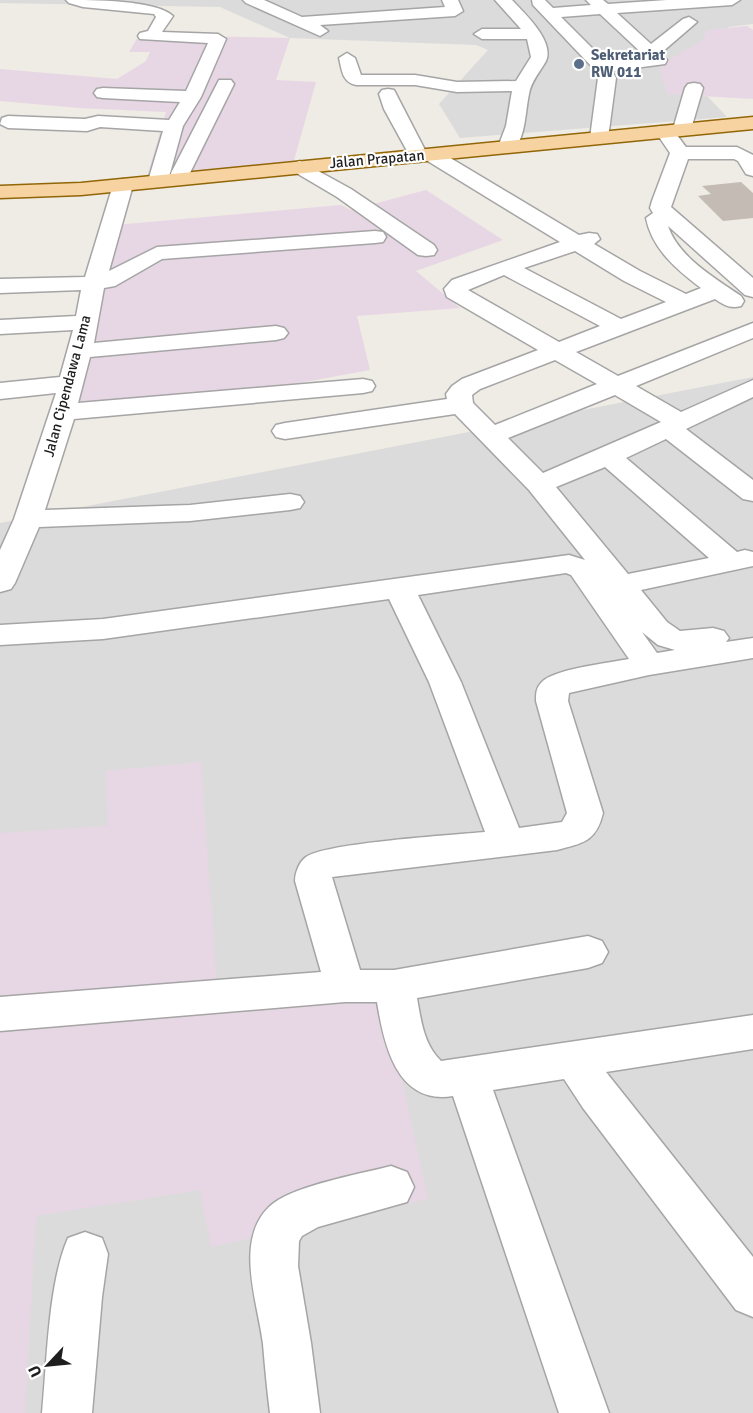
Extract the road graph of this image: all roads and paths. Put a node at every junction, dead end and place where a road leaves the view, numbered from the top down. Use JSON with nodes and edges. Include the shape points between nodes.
{"nodes":[{"id":1,"x":74,"y":0,"type":"edge"},
{"id":2,"x":161,"y":0,"type":"edge"},
{"id":3,"x":503,"y":0,"type":"edge"},
{"id":4,"x":536,"y":0,"type":"edge"},
{"id":5,"x":134,"y":1,"type":"edge"},
{"id":6,"x":732,"y":3,"type":"edge"},
{"id":7,"x":257,"y":4,"type":"edge"},
{"id":8,"x":599,"y":4,"type":"edge"},
{"id":9,"x":297,"y":5,"type":"dead end"},
{"id":10,"x":102,"y":6,"type":"junction"},
{"id":11,"x":451,"y":6,"type":"edge"},
{"id":12,"x":548,"y":13,"type":"junction"},
{"id":13,"x":378,"y":15,"type":"junction"},
{"id":14,"x":89,"y":20,"type":"dead end"},
{"id":15,"x":710,"y":20,"type":"dead end"},
{"id":16,"x":299,"y":22,"type":"junction"},
{"id":17,"x":689,"y":22,"type":"junction"},
{"id":18,"x":622,"y":27,"type":"junction"},
{"id":19,"x":365,"y":34,"type":"dead end"},
{"id":20,"x":482,"y":34,"type":"dead end"},
{"id":21,"x":533,"y":34,"type":"junction"},
{"id":22,"x":334,"y":36,"type":"dead end"},
{"id":23,"x":651,"y":52,"type":"junction"},
{"id":24,"x":211,"y":53,"type":"junction"},
{"id":25,"x":168,"y":54,"type":"dead end"},
{"id":26,"x":347,"y":58,"type":"dead end"},
{"id":27,"x":601,"y":67,"type":"junction"},
{"id":28,"x":225,"y":84,"type":"dead end"},
{"id":29,"x":522,"y":86,"type":"junction"},
{"id":30,"x":694,"y":88,"type":"dead end"},
{"id":31,"x":103,"y":93,"type":"dead end"},
{"id":32,"x":388,"y":94,"type":"dead end"},
{"id":33,"x":192,"y":97,"type":"junction"},
{"id":34,"x":8,"y":122,"type":"dead end"},
{"id":35,"x":753,"y":123,"type":"edge"},
{"id":36,"x":174,"y":126,"type":"junction"},
{"id":37,"x":673,"y":130,"type":"junction"},
{"id":38,"x":600,"y":138,"type":"junction"},
{"id":39,"x":507,"y":147,"type":"junction"},
{"id":40,"x":680,"y":153,"type":"junction"},
{"id":41,"x":432,"y":154,"type":"junction"},
{"id":42,"x":300,"y":166,"type":"junction"},
{"id":43,"x":753,"y":170,"type":"edge"},
{"id":44,"x":168,"y":180,"type":"junction"},
{"id":45,"x":123,"y":185,"type":"junction"},
{"id":46,"x":0,"y":192,"type":"edge"},
{"id":47,"x":660,"y":208,"type":"junction"},
{"id":48,"x":375,"y":237,"type":"dead end"},
{"id":49,"x":588,"y":245,"type":"junction"},
{"id":50,"x":426,"y":250,"type":"dead end"},
{"id":51,"x":506,"y":267,"type":"junction"},
{"id":52,"x":94,"y":283,"type":"junction"},
{"id":53,"x":0,"y":286,"type":"edge"},
{"id":54,"x":717,"y":290,"type":"junction"},
{"id":55,"x":753,"y":290,"type":"edge"},
{"id":56,"x":686,"y":303,"type":"junction"},
{"id":57,"x":477,"y":306,"type":"junction"},
{"id":58,"x":753,"y":315,"type":"edge"},
{"id":59,"x":86,"y":322,"type":"junction"},
{"id":60,"x":0,"y":327,"type":"edge"},
{"id":61,"x":621,"y":328,"type":"junction"},
{"id":62,"x":753,"y":330,"type":"edge"},
{"id":63,"x":276,"y":333,"type":"dead end"},
{"id":64,"x":80,"y":351,"type":"junction"},
{"id":65,"x":559,"y":352,"type":"junction"},
{"id":66,"x":506,"y":353,"type":"junction"},
{"id":67,"x":70,"y":384,"type":"junction"},
{"id":68,"x":616,"y":385,"type":"junction"},
{"id":69,"x":363,"y":386,"type":"dead end"},
{"id":70,"x":753,"y":388,"type":"edge"},
{"id":71,"x":0,"y":391,"type":"edge"},
{"id":72,"x":461,"y":405,"type":"junction"},
{"id":73,"x":63,"y":412,"type":"junction"},
{"id":74,"x":674,"y":425,"type":"junction"},
{"id":75,"x":285,"y":431,"type":"dead end"},
{"id":76,"x":490,"y":436,"type":"junction"},
{"id":77,"x":608,"y":456,"type":"junction"},
{"id":78,"x":539,"y":484,"type":"junction"},
{"id":79,"x":753,"y":493,"type":"edge"},
{"id":80,"x":290,"y":502,"type":"dead end"},
{"id":81,"x":28,"y":519,"type":"junction"},
{"id":82,"x":742,"y":560,"type":"edge"},
{"id":83,"x":0,"y":582,"type":"edge"},
{"id":84,"x":621,"y":585,"type":"junction"},
{"id":85,"x":399,"y":590,"type":"junction"},
{"id":86,"x":753,"y":629,"type":"edge"},
{"id":87,"x":0,"y":635,"type":"edge"},
{"id":88,"x":753,"y":648,"type":"edge"},
{"id":89,"x":649,"y":665,"type":"junction"},
{"id":90,"x":507,"y":843,"type":"junction"},
{"id":91,"x":588,"y":952,"type":"dead end"},
{"id":92,"x":345,"y":986,"type":"junction"},
{"id":93,"x":394,"y":986,"type":"junction"},
{"id":94,"x":0,"y":1014,"type":"edge"},
{"id":95,"x":753,"y":1032,"type":"edge"},
{"id":96,"x":573,"y":1058,"type":"junction"},
{"id":97,"x":467,"y":1076,"type":"junction"},
{"id":98,"x":391,"y":1187,"type":"dead end"},
{"id":99,"x":85,"y":1254,"type":"dead end"},
{"id":100,"x":753,"y":1294,"type":"edge"},
{"id":101,"x":67,"y":1413,"type":"edge"},
{"id":102,"x":296,"y":1413,"type":"edge"},
{"id":103,"x":584,"y":1413,"type":"edge"}],
"edges":[{"from":1,"to":10,"type":"street"},
{"from":2,"to":5,"type":"street"},
{"from":3,"to":21,"type":"street"},
{"from":4,"to":12,"type":"street"},
{"from":6,"to":8,"type":"street"},
{"from":7,"to":9,"type":"street"},
{"from":7,"to":16,"type":"street"},
{"from":8,"to":12,"type":"street"},
{"from":8,"to":18,"type":"street"},
{"from":10,"to":14,"type":"street"},
{"from":10,"to":24,"type":"street","via":[[161,11],[164,18],[151,33],[218,39]]},
{"from":11,"to":13,"type":"street"},
{"from":12,"to":27,"type":"street"},
{"from":13,"to":16,"type":"street"},
{"from":13,"to":19,"type":"street"},
{"from":15,"to":17,"type":"street"},
{"from":16,"to":22,"type":"street"},
{"from":17,"to":18,"type":"street"},
{"from":17,"to":23,"type":"street"},
{"from":18,"to":23,"type":"street"},
{"from":20,"to":21,"type":"street"},
{"from":21,"to":29,"type":"street","via":[[539,54]]},
{"from":23,"to":27,"type":"street","via":[[657,61]]},
{"from":24,"to":25,"type":"street"},
{"from":24,"to":33,"type":"street"},
{"from":26,"to":29,"type":"street","via":[[356,80],[415,80],[457,87]]},
{"from":27,"to":38,"type":"street","via":[[607,78]]},
{"from":28,"to":44,"type":"street"},
{"from":29,"to":39,"type":"street","via":[[516,124]]},
{"from":30,"to":37,"type":"street"},
{"from":31,"to":33,"type":"street"},
{"from":32,"to":41,"type":"street","via":[[393,109]]},
{"from":33,"to":36,"type":"street"},
{"from":34,"to":36,"type":"street","via":[[88,125],[98,121]]},
{"from":35,"to":37,"type":"main road","name":"Jalan Prapatan"},
{"from":36,"to":44,"type":"street"},
{"from":37,"to":38,"type":"main road","name":"Jalan Prapatan"},
{"from":37,"to":40,"type":"street"},
{"from":38,"to":39,"type":"main road","name":"Jalan Prapatan"},
{"from":39,"to":41,"type":"main road","name":"Jalan Prapatan"},
{"from":40,"to":43,"type":"street","via":[[737,153],[745,157]]},
{"from":40,"to":47,"type":"street","via":[[673,176],[663,190]]},
{"from":41,"to":42,"type":"main road","name":"Jalan Prapatan"},
{"from":41,"to":49,"type":"street","via":[[513,197]]},
{"from":42,"to":44,"type":"main road","name":"Jalan Prapatan"},
{"from":42,"to":50,"type":"street"},
{"from":44,"to":45,"type":"main road","name":"Jalan Prapatan"},
{"from":45,"to":46,"type":"main road","name":"Jalan Prapatan"},
{"from":45,"to":52,"type":"street","name":"Jalan Cipendawa Lama"},
{"from":47,"to":54,"type":"street","via":[[655,220],[663,237],[681,260]]},
{"from":47,"to":55,"type":"street"},
{"from":48,"to":52,"type":"street","via":[[157,253],[107,281]]},
{"from":49,"to":51,"type":"street"},
{"from":49,"to":56,"type":"street"},
{"from":51,"to":57,"type":"street","via":[[455,289]]},
{"from":51,"to":61,"type":"street"},
{"from":52,"to":53,"type":"street"},
{"from":52,"to":59,"type":"street","name":"Jalan Cipendawa Lama"},
{"from":54,"to":56,"type":"street"},
{"from":54,"to":58,"type":"street"},
{"from":56,"to":61,"type":"street"},
{"from":57,"to":65,"type":"street"},
{"from":57,"to":66,"type":"street"},
{"from":59,"to":60,"type":"street"},
{"from":59,"to":64,"type":"street","name":"Jalan Cipendawa Lama"},
{"from":61,"to":65,"type":"street"},
{"from":62,"to":68,"type":"street"},
{"from":63,"to":64,"type":"street"},
{"from":64,"to":67,"type":"street","name":"Jalan Cipendawa Lama"},
{"from":65,"to":66,"type":"street"},
{"from":65,"to":68,"type":"street"},
{"from":66,"to":72,"type":"street","via":[[459,394]]},
{"from":67,"to":71,"type":"street"},
{"from":67,"to":73,"type":"street","name":"Jalan Cipendawa Lama"},
{"from":68,"to":74,"type":"street"},
{"from":68,"to":76,"type":"street"},
{"from":69,"to":73,"type":"street"},
{"from":70,"to":74,"type":"street"},
{"from":72,"to":75,"type":"street"},
{"from":72,"to":76,"type":"street"},
{"from":73,"to":81,"type":"street","name":"Jalan Cipendawa Lama"},
{"from":74,"to":77,"type":"street"},
{"from":74,"to":79,"type":"street"},
{"from":76,"to":78,"type":"street"},
{"from":77,"to":78,"type":"street"},
{"from":77,"to":82,"type":"street"},
{"from":78,"to":84,"type":"street"},
{"from":80,"to":81,"type":"street","via":[[174,514]]},
{"from":81,"to":83,"type":"street","name":"Jalan Cipendawa Lama"},
{"from":82,"to":84,"type":"street"},
{"from":84,"to":86,"type":"street","via":[[656,630],[669,639],[694,642]]},
{"from":85,"to":87,"type":"street","via":[[103,629]]},
{"from":85,"to":89,"type":"street","via":[[574,564],[582,569]]},
{"from":85,"to":90,"type":"street","via":[[427,638]]},
{"from":88,"to":89,"type":"street"},
{"from":89,"to":90,"type":"street","via":[[560,684],[553,689],[552,700],[585,813],[584,821],[580,828],[557,837]]},
{"from":90,"to":92,"type":"street","via":[[331,862],[319,867],[314,881]]},
{"from":91,"to":93,"type":"street"},
{"from":92,"to":93,"type":"street"},
{"from":92,"to":94,"type":"street"},
{"from":93,"to":97,"type":"street","via":[[413,1062],[429,1078]]},
{"from":95,"to":96,"type":"street"},
{"from":96,"to":97,"type":"street"},
{"from":96,"to":100,"type":"street"},
{"from":97,"to":103,"type":"street"},
{"from":98,"to":102,"type":"street","via":[[308,1209],[286,1221],[276,1236],[274,1266]]},
{"from":99,"to":101,"type":"street"}]}
